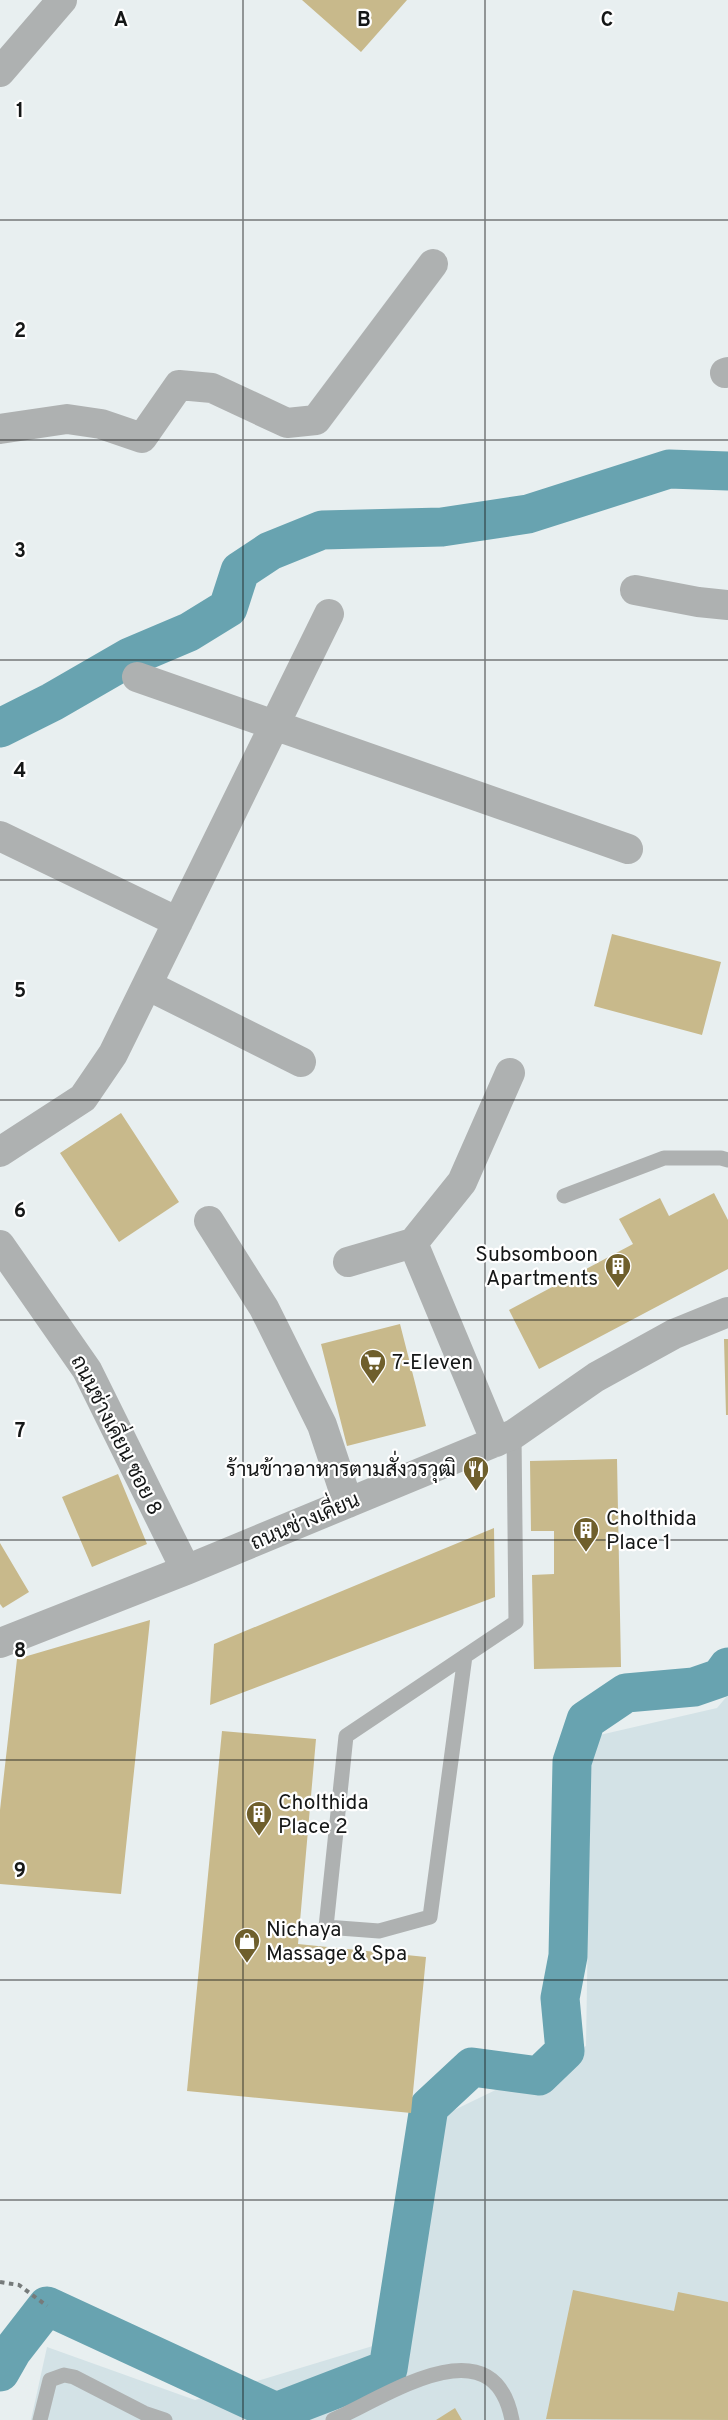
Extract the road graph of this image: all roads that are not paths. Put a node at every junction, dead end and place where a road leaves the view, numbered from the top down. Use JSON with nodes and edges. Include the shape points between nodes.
{"nodes":[{"id":1,"x":62,"y":0,"type":"edge"},
{"id":2,"x":0,"y":72,"type":"edge"},
{"id":3,"x":433,"y":264,"type":"dead end"},
{"id":4,"x":0,"y":429,"type":"edge"},
{"id":5,"x":635,"y":590,"type":"dead end"},
{"id":6,"x":728,"y":605,"type":"edge"},
{"id":7,"x":329,"y":614,"type":"dead end"},
{"id":8,"x":137,"y":677,"type":"dead end"},
{"id":9,"x":274,"y":726,"type":"junction"},
{"id":10,"x":0,"y":837,"type":"edge"},
{"id":11,"x":628,"y":849,"type":"dead end"},
{"id":12,"x":178,"y":922,"type":"junction"},
{"id":13,"x":147,"y":985,"type":"junction"},
{"id":14,"x":301,"y":1062,"type":"dead end"},
{"id":15,"x":510,"y":1073,"type":"dead end"},
{"id":16,"x":0,"y":1152,"type":"edge"},
{"id":17,"x":728,"y":1160,"type":"edge"},
{"id":18,"x":564,"y":1196,"type":"dead end"},
{"id":19,"x":209,"y":1221,"type":"dead end"},
{"id":20,"x":413,"y":1243,"type":"junction"},
{"id":21,"x":0,"y":1245,"type":"edge"},
{"id":22,"x":348,"y":1262,"type":"dead end"},
{"id":23,"x":728,"y":1312,"type":"edge"},
{"id":24,"x":505,"y":1438,"type":"junction"},
{"id":25,"x":348,"y":1503,"type":"junction"},
{"id":26,"x":186,"y":1570,"type":"junction"},
{"id":27,"x":0,"y":1643,"type":"edge"},
{"id":28,"x":465,"y":1656,"type":"junction"},
{"id":29,"x":40,"y":2420,"type":"edge"},
{"id":30,"x":165,"y":2420,"type":"edge"},
{"id":31,"x":333,"y":2420,"type":"edge"},
{"id":32,"x":512,"y":2420,"type":"edge"}],
"edges":[{"from":1,"to":2,"type":"street"},
{"from":3,"to":4,"type":"street","via":[[316,420],[287,423],[212,388],[179,386],[142,438],[101,424],[67,419]]},
{"from":5,"to":6,"type":"street"},
{"from":7,"to":9,"type":"street"},
{"from":8,"to":9,"type":"street"},
{"from":9,"to":11,"type":"street"},
{"from":9,"to":12,"type":"street"},
{"from":10,"to":12,"type":"street"},
{"from":12,"to":13,"type":"street"},
{"from":13,"to":14,"type":"street"},
{"from":13,"to":16,"type":"street","via":[[113,1054],[83,1098]]},
{"from":15,"to":20,"type":"street","via":[[462,1182]]},
{"from":17,"to":18,"type":"lane","via":[[664,1158]]},
{"from":19,"to":25,"type":"street","via":[[264,1308],[317,1414]]},
{"from":20,"to":22,"type":"street"},
{"from":20,"to":24,"type":"street"},
{"from":21,"to":26,"type":"street","name":"ถนนช่างเคี่ยน ซอย 8","via":[[87,1370]]},
{"from":23,"to":24,"type":"street","name":"ถนนช่างเคี่ยน","via":[[674,1334],[596,1377]]},
{"from":24,"to":25,"type":"street","name":"ถนนช่างเคี่ยน"},
{"from":24,"to":28,"type":"lane","via":[[516,1622]]},
{"from":25,"to":26,"type":"street","name":"ถนนช่างเคี่ยน"},
{"from":26,"to":27,"type":"street","name":"ถนนช่างเคี่ยน"},
{"from":28,"to":28,"type":"lane","via":[[430,1917],[379,1931],[326,1927],[346,1736]]},
{"from":29,"to":30,"type":"lane","via":[[50,2380],[64,2375]]},
{"from":31,"to":32,"type":"lane","via":[[432,2373],[464,2370],[493,2379],[509,2402]]}]}
